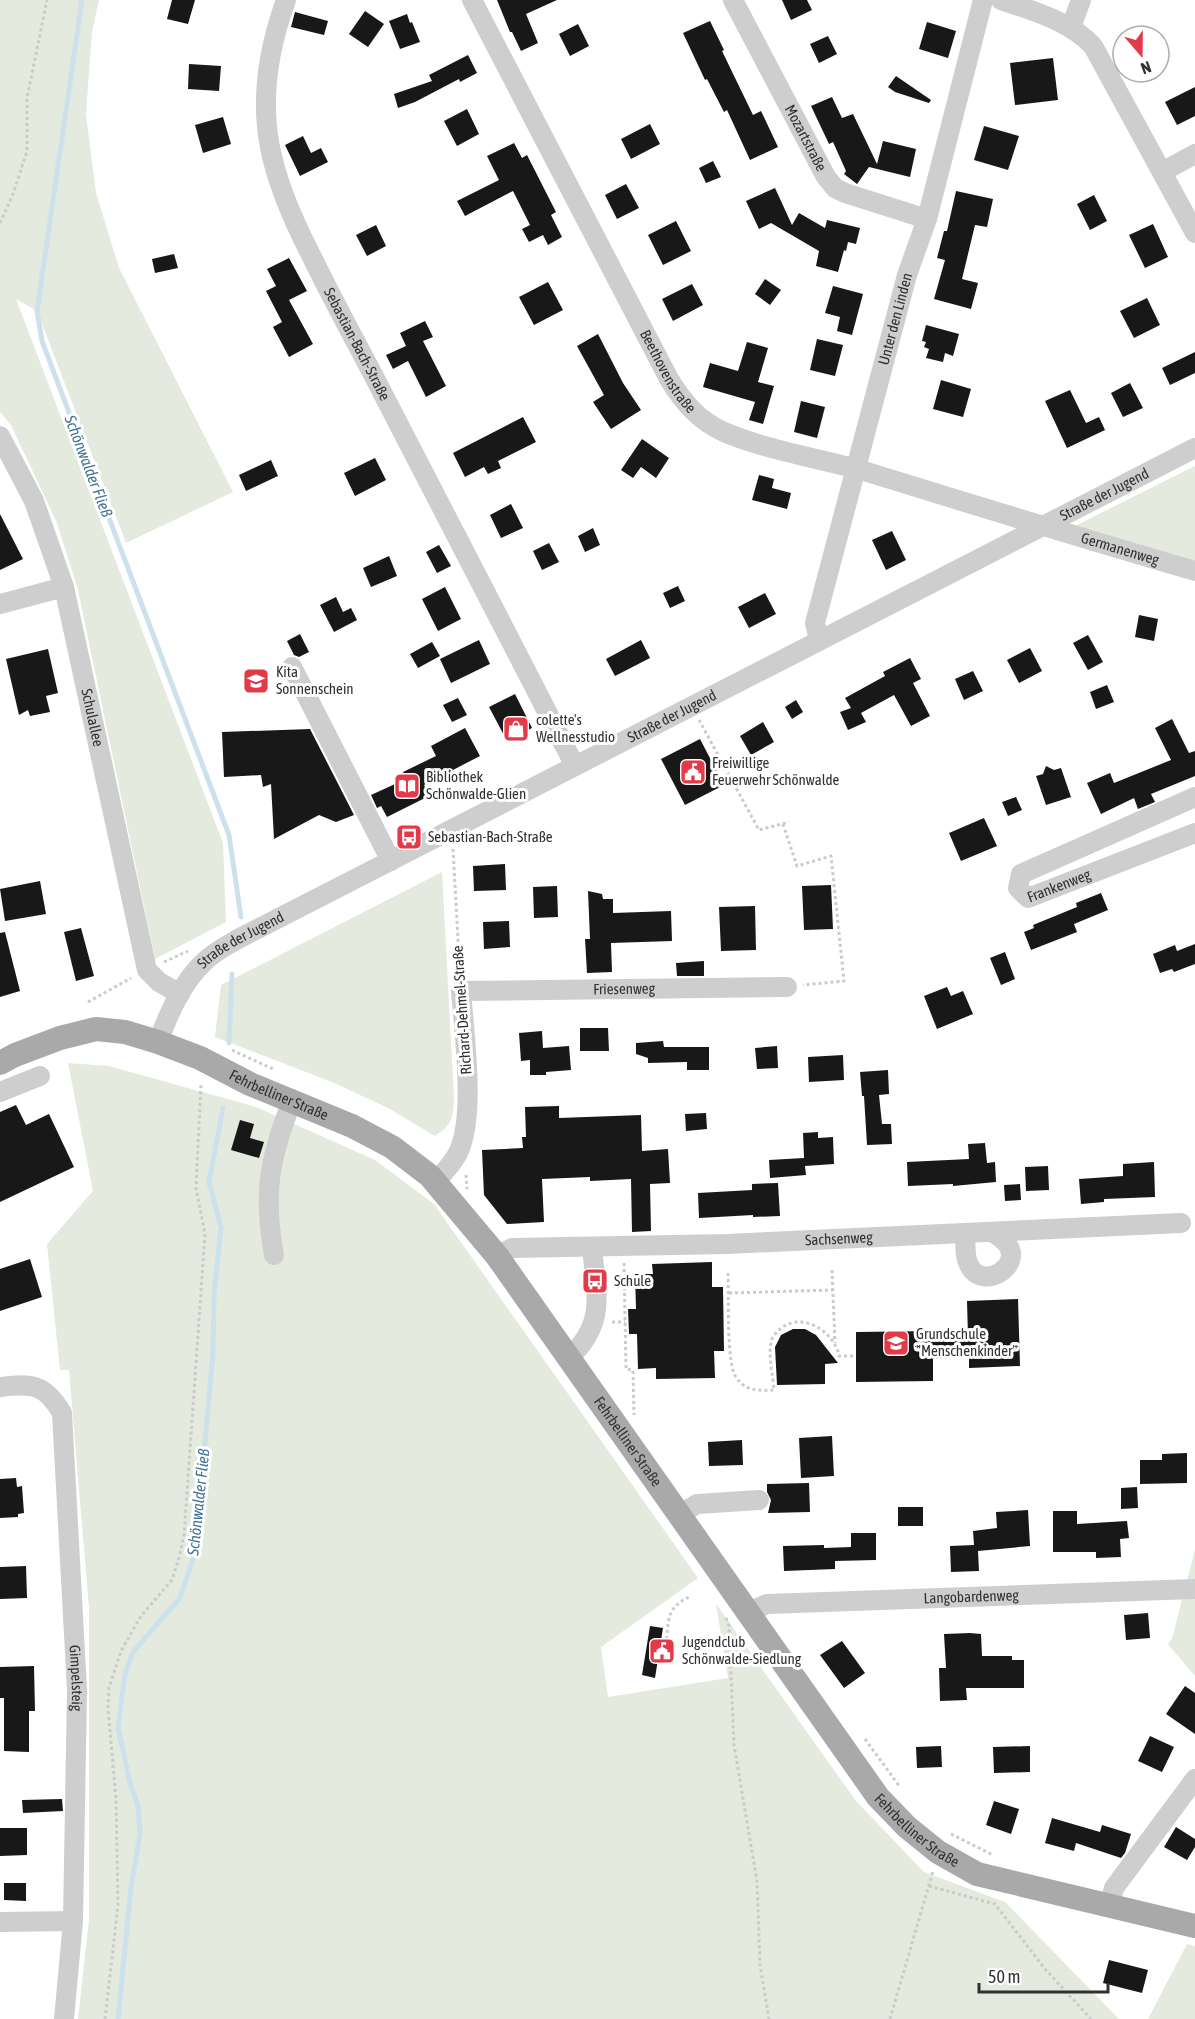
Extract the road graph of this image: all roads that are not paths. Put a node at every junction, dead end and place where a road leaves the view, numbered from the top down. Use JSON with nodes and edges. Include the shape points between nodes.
{"nodes":[{"id":1,"x":286,"y":0,"type":"edge"},
{"id":2,"x":472,"y":0,"type":"edge"},
{"id":3,"x":733,"y":0,"type":"edge"},
{"id":4,"x":983,"y":0,"type":"edge"},
{"id":5,"x":1001,"y":0,"type":"edge"},
{"id":6,"x":1081,"y":0,"type":"edge"},
{"id":7,"x":1071,"y":27,"type":"junction"},
{"id":8,"x":1195,"y":154,"type":"edge"},
{"id":9,"x":1162,"y":172,"type":"junction"},
{"id":10,"x":927,"y":219,"type":"junction"},
{"id":11,"x":1195,"y":233,"type":"edge"},
{"id":12,"x":0,"y":436,"type":"edge"},
{"id":13,"x":1195,"y":448,"type":"edge"},
{"id":14,"x":855,"y":469,"type":"junction"},
{"id":15,"x":1046,"y":526,"type":"junction"},
{"id":16,"x":1195,"y":571,"type":"edge"},
{"id":17,"x":64,"y":587,"type":"junction"},
{"id":18,"x":0,"y":604,"type":"edge"},
{"id":19,"x":819,"y":640,"type":"junction"},
{"id":20,"x":292,"y":667,"type":"dead end"},
{"id":21,"x":575,"y":766,"type":"junction"},
{"id":22,"x":1195,"y":797,"type":"edge"},
{"id":23,"x":1195,"y":833,"type":"edge"},
{"id":24,"x":391,"y":861,"type":"junction"},
{"id":25,"x":787,"y":987,"type":"road end"},
{"id":26,"x":461,"y":991,"type":"joint"},
{"id":27,"x":180,"y":994,"type":"junction"},
{"id":28,"x":158,"y":1042,"type":"junction"},
{"id":29,"x":7,"y":1059,"type":"edge"},
{"id":30,"x":40,"y":1076,"type":"dead end"},
{"id":31,"x":0,"y":1092,"type":"edge"},
{"id":32,"x":292,"y":1101,"type":"junction"},
{"id":33,"x":436,"y":1182,"type":"junction"},
{"id":34,"x":1181,"y":1223,"type":"dead end"},
{"id":35,"x":992,"y":1232,"type":"junction"},
{"id":36,"x":965,"y":1233,"type":"junction"},
{"id":37,"x":592,"y":1248,"type":"junction"},
{"id":38,"x":274,"y":1255,"type":"dead end"},
{"id":39,"x":497,"y":1256,"type":"junction"},
{"id":40,"x":569,"y":1358,"type":"junction"},
{"id":41,"x":0,"y":1387,"type":"edge"},
{"id":42,"x":759,"y":1500,"type":"dead end"},
{"id":43,"x":679,"y":1515,"type":"junction"},
{"id":44,"x":1195,"y":1589,"type":"edge"},
{"id":45,"x":749,"y":1612,"type":"junction"},
{"id":46,"x":1195,"y":1779,"type":"edge"},
{"id":47,"x":1109,"y":1906,"type":"junction"},
{"id":48,"x":73,"y":1921,"type":"junction"},
{"id":49,"x":0,"y":1922,"type":"edge"},
{"id":50,"x":1195,"y":1926,"type":"edge"},
{"id":51,"x":64,"y":2019,"type":"edge"}],
"edges":[{"from":1,"to":21,"type":"street","name":"Sebastian-Bach-Straße","via":[[269,60],[265,99],[270,147],[279,182],[335,306]]},
{"from":2,"to":14,"type":"street","name":"Beethovenstraße","via":[[682,400],[697,416],[722,431]]},
{"from":3,"to":10,"type":"street","name":"Mozartstraße","via":[[826,177],[845,193]]},
{"from":4,"to":10,"type":"street","name":"Unter den Linden"},
{"from":5,"to":7,"type":"street"},
{"from":6,"to":7,"type":"street"},
{"from":7,"to":9,"type":"street","via":[[1094,46]]},
{"from":8,"to":9,"type":"street"},
{"from":9,"to":11,"type":"street"},
{"from":10,"to":14,"type":"street","name":"Unter den Linden","via":[[907,275]]},
{"from":12,"to":17,"type":"street","name":"Schulallee","via":[[34,501]]},
{"from":13,"to":15,"type":"street","name":"Straße der Jugend"},
{"from":14,"to":15,"type":"street","name":"Beethovenstraße"},
{"from":14,"to":19,"type":"street","name":"Unter den Linden","via":[[815,623]]},
{"from":15,"to":16,"type":"street","name":"Germanenweg"},
{"from":15,"to":19,"type":"street","name":"Straße der Jugend"},
{"from":17,"to":18,"type":"street"},
{"from":17,"to":27,"type":"street","name":"Schulallee","via":[[147,970]]},
{"from":19,"to":21,"type":"street","name":"Straße der Jugend"},
{"from":20,"to":24,"type":"street"},
{"from":21,"to":24,"type":"street","name":"Straße der Jugend"},
{"from":22,"to":23,"type":"street","name":"Frankenweg","via":[[1021,874],[1018,888],[1028,898]]},
{"from":24,"to":27,"type":"street","name":"Straße der Jugend","via":[[215,953],[196,970]]},
{"from":25,"to":26,"type":"street","name":"Friesenweg"},
{"from":26,"to":33,"type":"street","name":"Richard-Dehmel-Straße","via":[[467,1075],[465,1134],[458,1154]]},
{"from":27,"to":28,"type":"street","name":"Straße der Jugend"},
{"from":28,"to":29,"type":"main road","name":"Fehrbelliner Straße","via":[[96,1029]]},
{"from":28,"to":32,"type":"main road","name":"Fehrbelliner Straße"},
{"from":30,"to":31,"type":"street"},
{"from":32,"to":33,"type":"main road","name":"Fehrbelliner Straße","via":[[392,1147]]},
{"from":32,"to":38,"type":"street","via":[[274,1150],[268,1188]]},
{"from":33,"to":39,"type":"main road","name":"Fehrbelliner Straße"},
{"from":34,"to":35,"type":"street","name":"Sachsenweg"},
{"from":35,"to":36,"type":"street","name":"Sachsenweg"},
{"from":35,"to":36,"type":"street","via":[[1007,1243],[1010,1257],[1004,1270],[991,1277],[977,1274],[968,1264]]},
{"from":36,"to":37,"type":"street","name":"Sachsenweg"},
{"from":37,"to":39,"type":"street","name":"Sachsenweg","via":[[512,1248]]},
{"from":37,"to":40,"type":"street","via":[[595,1322]]},
{"from":39,"to":40,"type":"main road","name":"Fehrbelliner Straße"},
{"from":40,"to":43,"type":"main road","name":"Fehrbelliner Straße"},
{"from":41,"to":48,"type":"street","name":"Gimpelsteig","via":[[26,1384],[41,1388],[62,1413],[76,1690]]},
{"from":42,"to":43,"type":"street","via":[[697,1504]]},
{"from":43,"to":45,"type":"main road","name":"Fehrbelliner Straße"},
{"from":44,"to":45,"type":"street","name":"Langobardenweg","via":[[767,1604]]},
{"from":45,"to":47,"type":"main road","name":"Fehrbelliner Straße","via":[[878,1797],[907,1827],[944,1843],[977,1874]]},
{"from":46,"to":47,"type":"street","via":[[1114,1887]]},
{"from":47,"to":50,"type":"main road","name":"Fehrbelliner Straße"},
{"from":48,"to":49,"type":"street"},
{"from":48,"to":51,"type":"street","name":"Gimpelsteig"}]}
